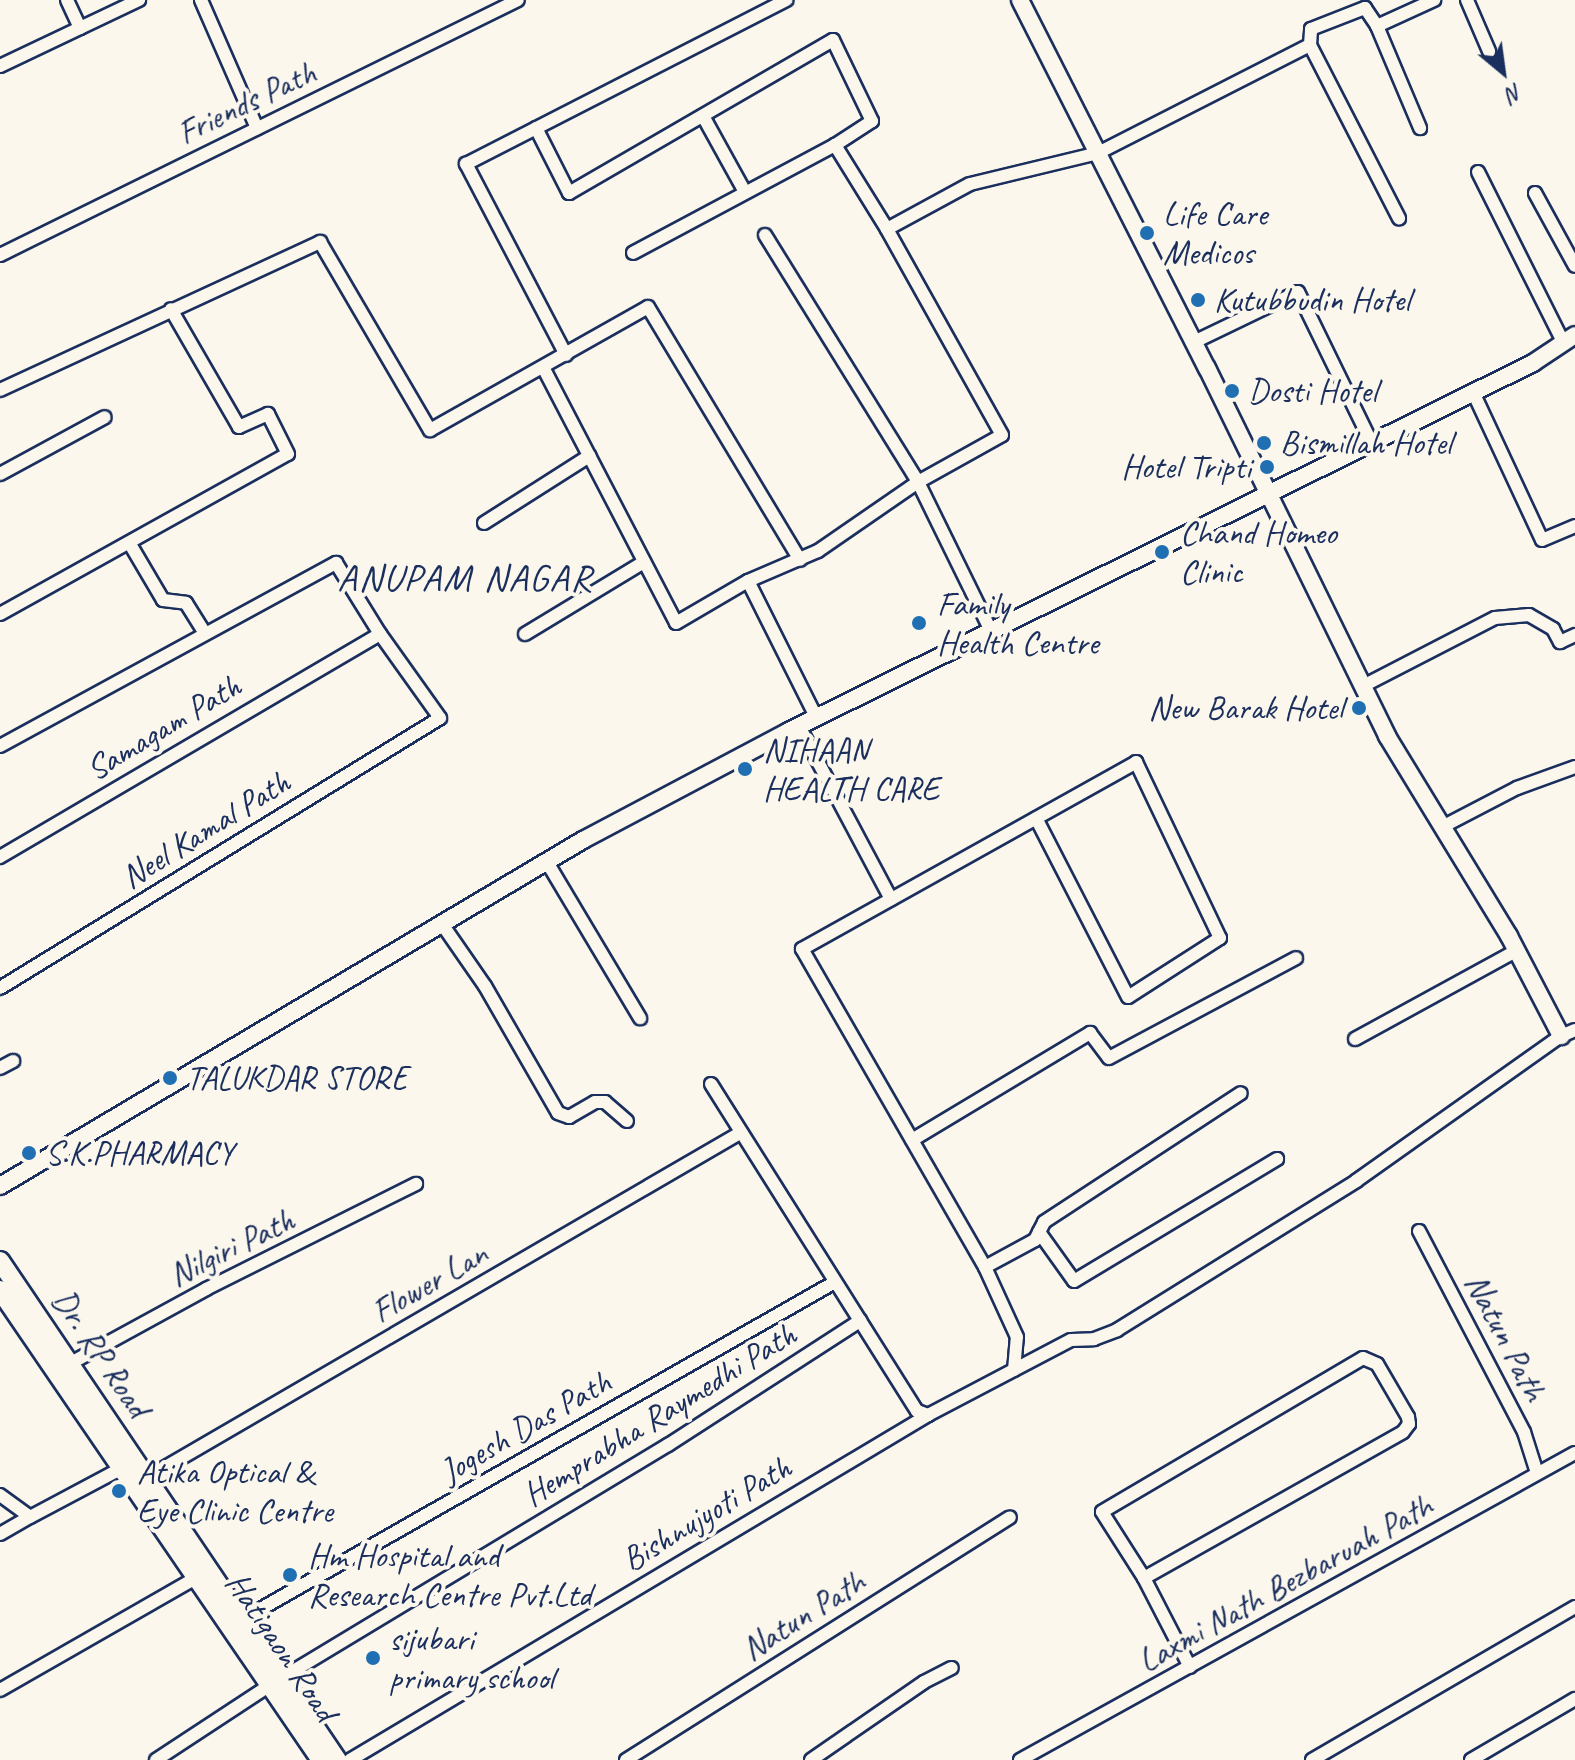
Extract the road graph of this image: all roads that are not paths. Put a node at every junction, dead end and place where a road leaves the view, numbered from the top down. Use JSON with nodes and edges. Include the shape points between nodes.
{"nodes":[{"id":1,"x":67,"y":0,"type":"edge"},
{"id":2,"x":139,"y":0,"type":"edge"},
{"id":3,"x":201,"y":0,"type":"edge"},
{"id":4,"x":518,"y":0,"type":"edge"},
{"id":5,"x":787,"y":0,"type":"edge"},
{"id":6,"x":1020,"y":0,"type":"edge"},
{"id":7,"x":1434,"y":0,"type":"edge"},
{"id":8,"x":1467,"y":0,"type":"edge"},
{"id":9,"x":1377,"y":26,"type":"junction"},
{"id":10,"x":80,"y":28,"type":"junction"},
{"id":11,"x":1310,"y":45,"type":"junction"},
{"id":12,"x":1489,"y":51,"type":"dead end"},
{"id":13,"x":0,"y":66,"type":"edge"},
{"id":14,"x":703,"y":116,"type":"junction"},
{"id":15,"x":257,"y":128,"type":"junction"},
{"id":16,"x":536,"y":128,"type":"junction"},
{"id":17,"x":1420,"y":128,"type":"dead end"},
{"id":18,"x":835,"y":145,"type":"junction"},
{"id":19,"x":1098,"y":153,"type":"junction"},
{"id":20,"x":1478,"y":172,"type":"dead end"},
{"id":21,"x":745,"y":192,"type":"junction"},
{"id":22,"x":1535,"y":193,"type":"dead end"},
{"id":23,"x":1399,"y":218,"type":"dead end"},
{"id":24,"x":887,"y":229,"type":"junction"},
{"id":25,"x":765,"y":235,"type":"dead end"},
{"id":26,"x":633,"y":253,"type":"dead end"},
{"id":27,"x":0,"y":255,"type":"edge"},
{"id":28,"x":1575,"y":266,"type":"edge"},
{"id":29,"x":171,"y":309,"type":"junction"},
{"id":30,"x":1569,"y":338,"type":"edge"},
{"id":31,"x":1194,"y":342,"type":"junction"},
{"id":32,"x":566,"y":355,"type":"junction"},
{"id":33,"x":544,"y":369,"type":"junction"},
{"id":34,"x":0,"y":390,"type":"edge"},
{"id":35,"x":1473,"y":392,"type":"junction"},
{"id":36,"x":105,"y":417,"type":"dead end"},
{"id":37,"x":1371,"y":442,"type":"junction"},
{"id":38,"x":589,"y":456,"type":"junction"},
{"id":39,"x":0,"y":474,"type":"edge"},
{"id":40,"x":918,"y":482,"type":"junction"},
{"id":41,"x":1269,"y":493,"type":"junction"},
{"id":42,"x":484,"y":523,"type":"dead end"},
{"id":43,"x":1575,"y":526,"type":"edge"},
{"id":44,"x":130,"y":544,"type":"junction"},
{"id":45,"x":800,"y":560,"type":"junction"},
{"id":46,"x":644,"y":562,"type":"junction"},
{"id":47,"x":748,"y":581,"type":"junction"},
{"id":48,"x":0,"y":614,"type":"edge"},
{"id":49,"x":991,"y":631,"type":"junction"},
{"id":50,"x":205,"y":634,"type":"junction"},
{"id":51,"x":380,"y":634,"type":"junction"},
{"id":52,"x":525,"y":634,"type":"dead end"},
{"id":53,"x":1575,"y":635,"type":"edge"},
{"id":54,"x":1363,"y":686,"type":"junction"},
{"id":55,"x":816,"y":717,"type":"junction"},
{"id":56,"x":799,"y":726,"type":"junction"},
{"id":57,"x":0,"y":746,"type":"edge"},
{"id":58,"x":1575,"y":767,"type":"edge"},
{"id":59,"x":1036,"y":818,"type":"junction"},
{"id":60,"x":1442,"y":827,"type":"junction"},
{"id":61,"x":0,"y":857,"type":"edge"},
{"id":62,"x":547,"y":862,"type":"junction"},
{"id":63,"x":891,"y":899,"type":"junction"},
{"id":64,"x":442,"y":924,"type":"junction"},
{"id":65,"x":1516,"y":951,"type":"junction"},
{"id":66,"x":1296,"y":958,"type":"dead end"},
{"id":67,"x":0,"y":988,"type":"edge"},
{"id":68,"x":640,"y":1018,"type":"dead end"},
{"id":69,"x":1568,"y":1033,"type":"edge"},
{"id":70,"x":1355,"y":1039,"type":"dead end"},
{"id":71,"x":13,"y":1061,"type":"dead end"},
{"id":72,"x":0,"y":1068,"type":"edge"},
{"id":73,"x":711,"y":1084,"type":"dead end"},
{"id":74,"x":1241,"y":1093,"type":"dead end"},
{"id":75,"x":627,"y":1121,"type":"dead end"},
{"id":76,"x":740,"y":1133,"type":"junction"},
{"id":77,"x":912,"y":1140,"type":"junction"},
{"id":78,"x":1277,"y":1159,"type":"dead end"},
{"id":79,"x":416,"y":1184,"type":"dead end"},
{"id":80,"x":0,"y":1186,"type":"edge"},
{"id":81,"x":1419,"y":1231,"type":"dead end"},
{"id":82,"x":1039,"y":1232,"type":"junction"},
{"id":83,"x":0,"y":1261,"type":"edge"},
{"id":84,"x":985,"y":1267,"type":"junction"},
{"id":85,"x":835,"y":1282,"type":"junction"},
{"id":86,"x":0,"y":1290,"type":"edge"},
{"id":87,"x":860,"y":1321,"type":"junction"},
{"id":88,"x":71,"y":1363,"type":"junction"},
{"id":89,"x":1014,"y":1370,"type":"junction"},
{"id":90,"x":928,"y":1415,"type":"junction"},
{"id":91,"x":1575,"y":1453,"type":"edge"},
{"id":92,"x":128,"y":1464,"type":"junction"},
{"id":93,"x":1537,"y":1473,"type":"junction"},
{"id":94,"x":145,"y":1479,"type":"junction"},
{"id":95,"x":0,"y":1495,"type":"edge"},
{"id":96,"x":30,"y":1517,"type":"junction"},
{"id":97,"x":1010,"y":1517,"type":"dead end"},
{"id":98,"x":0,"y":1534,"type":"edge"},
{"id":99,"x":197,"y":1577,"type":"junction"},
{"id":100,"x":1144,"y":1578,"type":"junction"},
{"id":101,"x":1575,"y":1607,"type":"edge"},
{"id":102,"x":243,"y":1619,"type":"junction"},
{"id":103,"x":1190,"y":1667,"type":"junction"},
{"id":104,"x":952,"y":1668,"type":"dead end"},
{"id":105,"x":276,"y":1681,"type":"junction"},
{"id":106,"x":0,"y":1690,"type":"edge"},
{"id":107,"x":1575,"y":1699,"type":"edge"},
{"id":108,"x":156,"y":1760,"type":"edge"},
{"id":109,"x":321,"y":1760,"type":"edge"},
{"id":110,"x":337,"y":1760,"type":"edge"},
{"id":111,"x":350,"y":1760,"type":"edge"},
{"id":112,"x":626,"y":1760,"type":"edge"},
{"id":113,"x":811,"y":1760,"type":"edge"},
{"id":114,"x":1020,"y":1760,"type":"edge"},
{"id":115,"x":1312,"y":1760,"type":"edge"},
{"id":116,"x":1471,"y":1760,"type":"edge"}],
"edges":[{"from":1,"to":10,"type":"street"},
{"from":2,"to":10,"type":"street"},
{"from":3,"to":15,"type":"street"},
{"from":4,"to":15,"type":"street","name":"Friends Path"},
{"from":5,"to":16,"type":"street"},
{"from":6,"to":19,"type":"street"},
{"from":7,"to":9,"type":"street"},
{"from":8,"to":12,"type":"street"},
{"from":9,"to":11,"type":"street","via":[[1365,8],[1311,29]]},
{"from":9,"to":17,"type":"street"},
{"from":10,"to":13,"type":"street"},
{"from":11,"to":19,"type":"street"},
{"from":11,"to":23,"type":"street"},
{"from":14,"to":16,"type":"street","via":[[569,193]]},
{"from":14,"to":18,"type":"street","via":[[833,40],[872,121]]},
{"from":14,"to":21,"type":"street"},
{"from":15,"to":27,"type":"street","name":"Friends Path"},
{"from":16,"to":32,"type":"street","via":[[466,164]]},
{"from":18,"to":21,"type":"street"},
{"from":18,"to":24,"type":"street"},
{"from":19,"to":24,"type":"street","via":[[970,184]]},
{"from":19,"to":31,"type":"street"},
{"from":20,"to":30,"type":"street"},
{"from":21,"to":26,"type":"street"},
{"from":22,"to":28,"type":"street"},
{"from":24,"to":40,"type":"street","via":[[1002,435]]},
{"from":25,"to":40,"type":"street"},
{"from":29,"to":33,"type":"street","via":[[320,242],[430,430]]},
{"from":29,"to":34,"type":"street"},
{"from":29,"to":44,"type":"street","via":[[239,427],[268,414],[288,454]]},
{"from":30,"to":35,"type":"street","via":[[1533,363]]},
{"from":31,"to":37,"type":"street","via":[[1298,292]]},
{"from":31,"to":41,"type":"street"},
{"from":32,"to":33,"type":"street"},
{"from":32,"to":45,"type":"street","via":[[648,307]]},
{"from":33,"to":38,"type":"street"},
{"from":35,"to":37,"type":"street"},
{"from":35,"to":43,"type":"street","via":[[1542,540]]},
{"from":36,"to":39,"type":"street"},
{"from":37,"to":41,"type":"street"},
{"from":38,"to":42,"type":"street"},
{"from":38,"to":46,"type":"street"},
{"from":40,"to":45,"type":"street"},
{"from":40,"to":49,"type":"street"},
{"from":41,"to":49,"type":"street"},
{"from":41,"to":54,"type":"street"},
{"from":44,"to":48,"type":"street"},
{"from":44,"to":50,"type":"street","via":[[163,600],[186,603]]},
{"from":45,"to":47,"type":"street"},
{"from":46,"to":47,"type":"street","via":[[676,623]]},
{"from":46,"to":52,"type":"street"},
{"from":47,"to":55,"type":"street"},
{"from":49,"to":55,"type":"street"},
{"from":50,"to":51,"type":"street","via":[[336,563]]},
{"from":50,"to":57,"type":"street"},
{"from":51,"to":61,"type":"street","name":"Samagam Path"},
{"from":51,"to":67,"type":"street","name":"Neel Kamal Path","via":[[440,718]]},
{"from":53,"to":54,"type":"street","via":[[1560,642],[1553,629],[1529,615],[1495,618]]},
{"from":54,"to":60,"type":"street"},
{"from":55,"to":56,"type":"street"},
{"from":56,"to":62,"type":"street"},
{"from":56,"to":63,"type":"street"},
{"from":58,"to":60,"type":"street","via":[[1517,788]]},
{"from":59,"to":59,"type":"street","via":[[1136,762],[1220,938],[1128,997]]},
{"from":59,"to":63,"type":"street"},
{"from":60,"to":65,"type":"street"},
{"from":62,"to":64,"type":"street"},
{"from":62,"to":68,"type":"street"},
{"from":63,"to":77,"type":"street","via":[[802,949]]},
{"from":64,"to":75,"type":"street","via":[[485,986],[558,1113],[569,1117],[605,1102]]},
{"from":64,"to":80,"type":"street"},
{"from":65,"to":69,"type":"street"},
{"from":65,"to":70,"type":"street"},
{"from":66,"to":77,"type":"street","via":[[1109,1058],[1090,1033]]},
{"from":69,"to":89,"type":"street","name":"Bishnujyoti Path","via":[[1356,1181],[1217,1270],[1117,1330],[1071,1340]]},
{"from":71,"to":72,"type":"street"},
{"from":73,"to":76,"type":"street"},
{"from":74,"to":82,"type":"street","via":[[1044,1222]]},
{"from":76,"to":85,"type":"street"},
{"from":76,"to":94,"type":"street","name":"Flower Lan"},
{"from":77,"to":84,"type":"street"},
{"from":78,"to":82,"type":"street","via":[[1074,1281]]},
{"from":79,"to":88,"type":"street","name":"Nilgiri Path"},
{"from":81,"to":93,"type":"street","name":"Natun Path","via":[[1524,1432]]},
{"from":82,"to":84,"type":"street","via":[[1035,1240]]},
{"from":83,"to":88,"type":"main road","name":"Dr. RP Road"},
{"from":84,"to":89,"type":"street","via":[[1017,1337]]},
{"from":85,"to":87,"type":"street"},
{"from":85,"to":102,"type":"street","name":"Jogesh Das Path"},
{"from":86,"to":92,"type":"main road","name":"Hatigaon Road"},
{"from":87,"to":90,"type":"street","via":[[917,1411]]},
{"from":87,"to":105,"type":"street","name":"Hemprabha Raymedhi Path","via":[[668,1445]]},
{"from":88,"to":92,"type":"main road","name":"Dr. RP Road"},
{"from":89,"to":90,"type":"street","name":"Bishnujyoti Path"},
{"from":90,"to":111,"type":"street","name":"Bishnujyoti Path"},
{"from":91,"to":93,"type":"street","name":"Laxmi Nath Bezbaruah Path"},
{"from":92,"to":94,"type":"main road","name":"Dr. RP Road"},
{"from":92,"to":96,"type":"street"},
{"from":92,"to":99,"type":"main road","name":"Hatigaon Road"},
{"from":93,"to":103,"type":"street","name":"Laxmi Nath Bezbaruah Path"},
{"from":94,"to":102,"type":"main road","name":"Dr. RP Road"},
{"from":95,"to":96,"type":"street"},
{"from":96,"to":98,"type":"street"},
{"from":97,"to":112,"type":"street","name":"Natun Path"},
{"from":99,"to":105,"type":"main road","name":"Hatigaon Road"},
{"from":99,"to":106,"type":"street"},
{"from":100,"to":100,"type":"street","via":[[1403,1432],[1408,1417],[1377,1364],[1363,1358],[1102,1512]]},
{"from":100,"to":103,"type":"street"},
{"from":101,"to":115,"type":"street"},
{"from":102,"to":105,"type":"main road","name":"Dr. RP Road"},
{"from":103,"to":114,"type":"street","name":"Laxmi Nath Bezbaruah Path"},
{"from":104,"to":113,"type":"street"},
{"from":105,"to":108,"type":"street","name":"Hemprabha Raymedhi Path"},
{"from":105,"to":109,"type":"main road","name":"Hatigaon Road"},
{"from":105,"to":110,"type":"main road","name":"Dr. RP Road"},
{"from":107,"to":116,"type":"street"}]}
